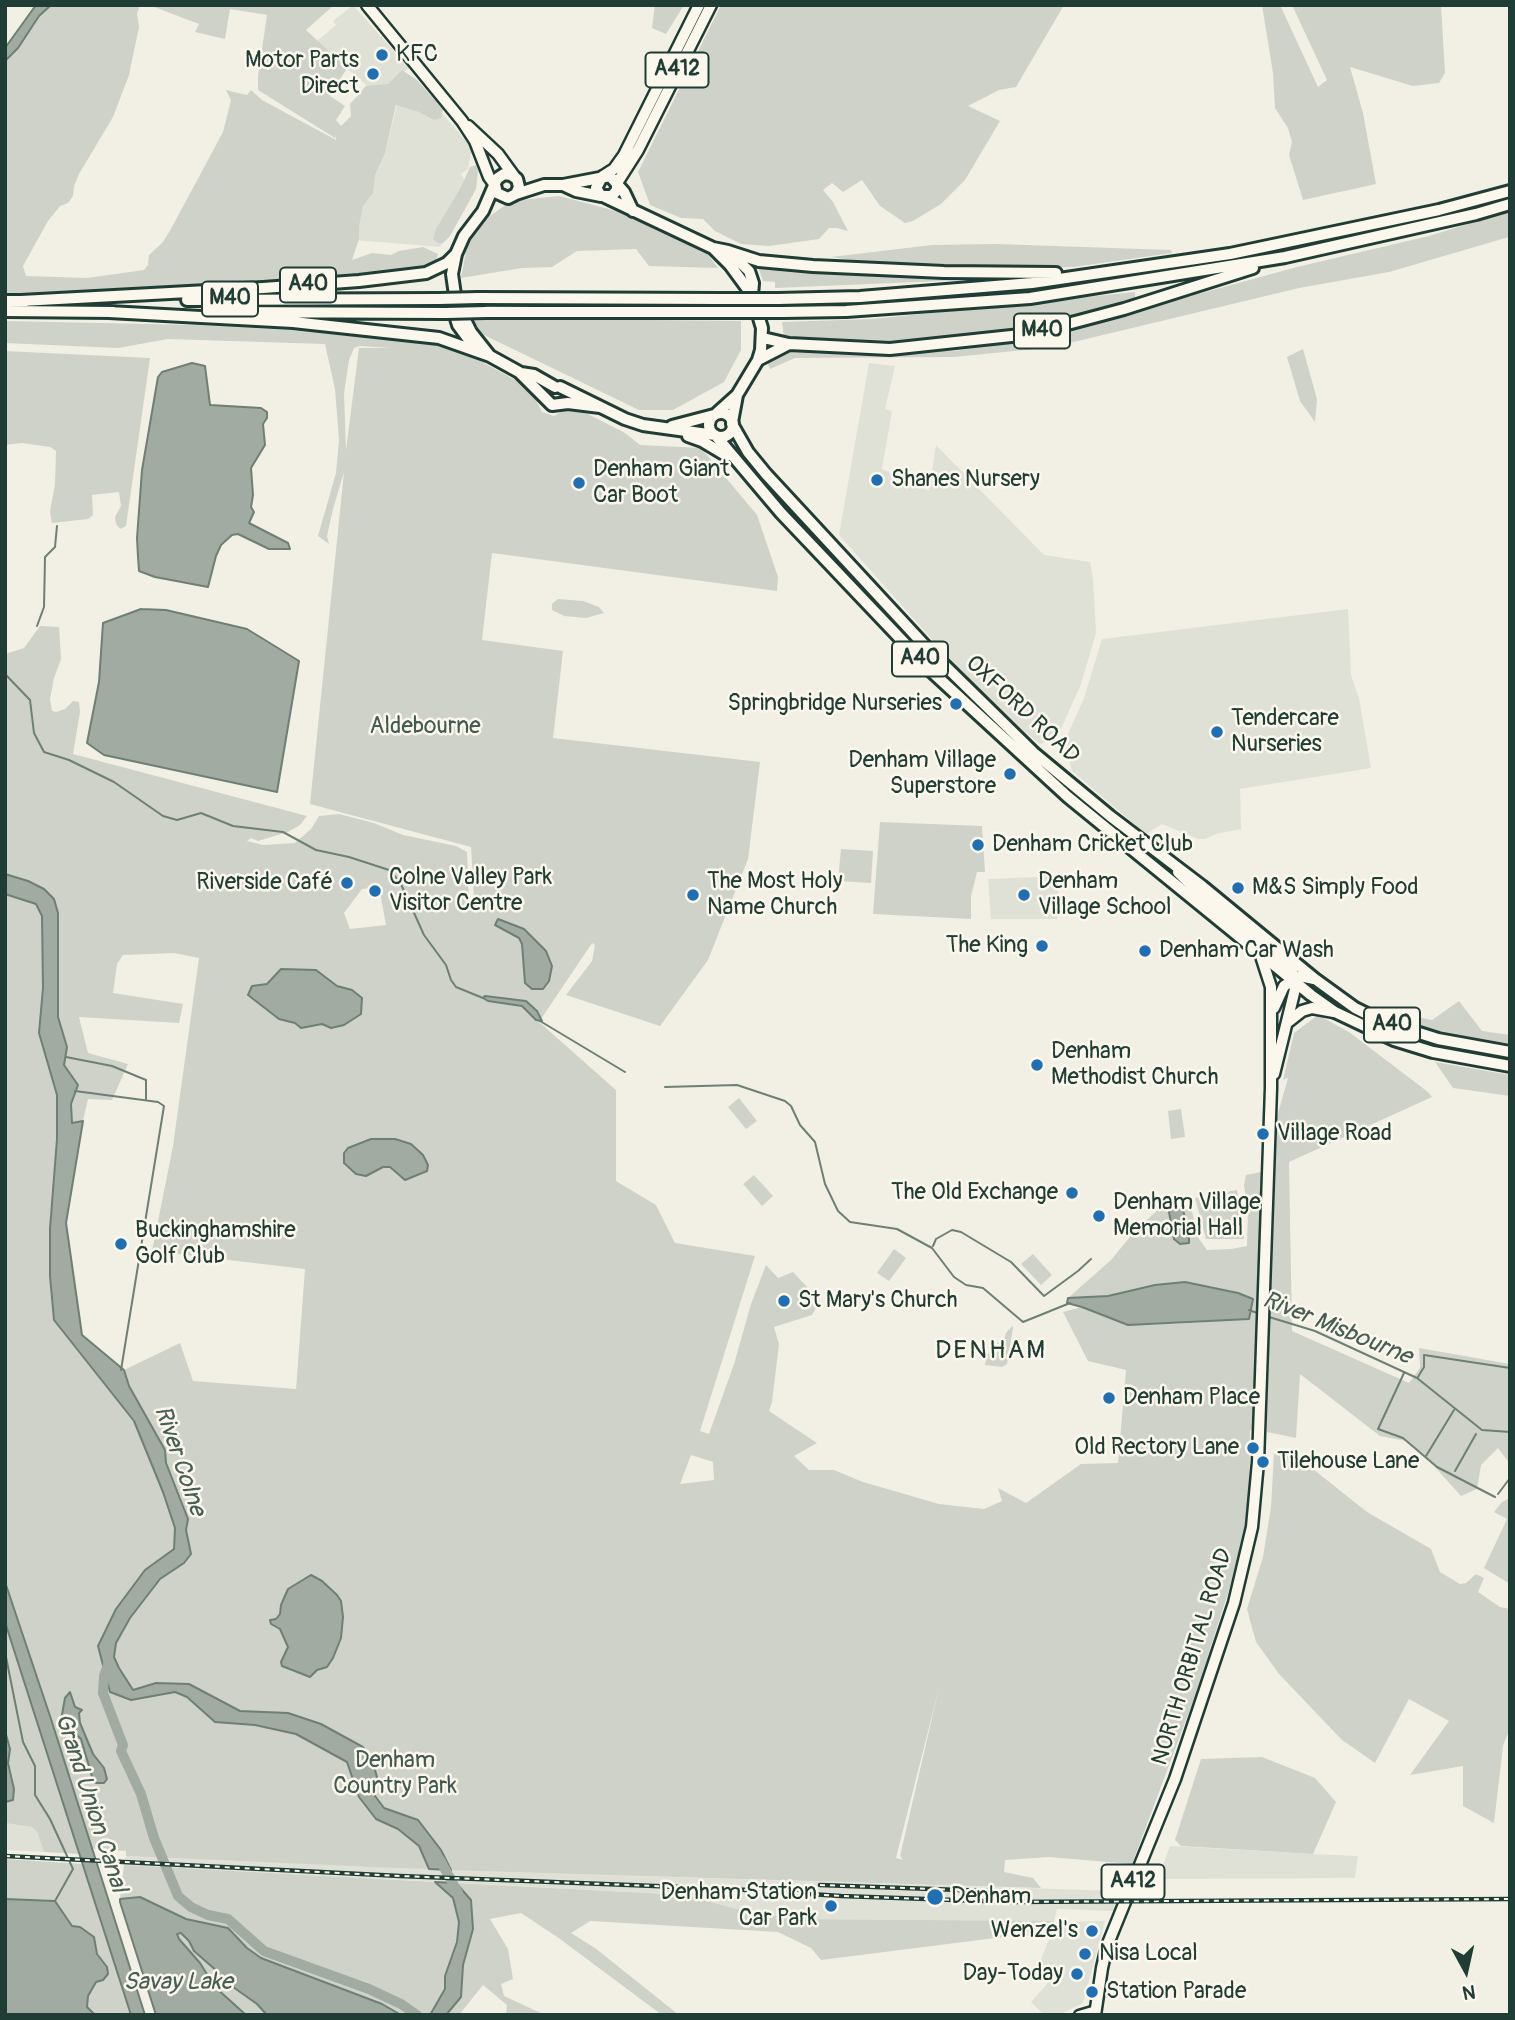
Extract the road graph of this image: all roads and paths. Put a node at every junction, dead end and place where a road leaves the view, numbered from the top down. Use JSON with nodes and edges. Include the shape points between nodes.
{"nodes":[{"id":1,"x":366,"y":5,"type":"edge"},
{"id":2,"x":699,"y":5,"type":"edge"},
{"id":3,"x":711,"y":5,"type":"edge"},
{"id":4,"x":462,"y":121,"type":"junction"},
{"id":5,"x":514,"y":176,"type":"junction"},
{"id":6,"x":602,"y":177,"type":"junction"},
{"id":7,"x":617,"y":183,"type":"junction"},
{"id":8,"x":495,"y":185,"type":"junction"},
{"id":9,"x":563,"y":185,"type":"junction"},
{"id":10,"x":544,"y":186,"type":"junction"},
{"id":11,"x":1510,"y":191,"type":"edge"},
{"id":12,"x":514,"y":196,"type":"junction"},
{"id":13,"x":603,"y":196,"type":"junction"},
{"id":14,"x":1510,"y":204,"type":"edge"},
{"id":15,"x":483,"y":211,"type":"junction"},
{"id":16,"x":634,"y":211,"type":"junction"},
{"id":17,"x":713,"y":247,"type":"junction"},
{"id":18,"x":728,"y":251,"type":"junction"},
{"id":19,"x":456,"y":254,"type":"junction"},
{"id":20,"x":1285,"y":257,"type":"junction"},
{"id":21,"x":759,"y":261,"type":"junction"},
{"id":22,"x":747,"y":268,"type":"junction"},
{"id":23,"x":1108,"y":271,"type":"junction"},
{"id":24,"x":426,"y":273,"type":"junction"},
{"id":25,"x":452,"y":274,"type":"junction"},
{"id":26,"x":749,"y":291,"type":"junction"},
{"id":27,"x":5,"y":301,"type":"edge"},
{"id":28,"x":20,"y":301,"type":"junction"},
{"id":29,"x":458,"y":306,"type":"junction"},
{"id":30,"x":5,"y":311,"type":"edge"},
{"id":31,"x":109,"y":312,"type":"junction"},
{"id":32,"x":462,"y":331,"type":"junction"},
{"id":33,"x":439,"y":338,"type":"junction"},
{"id":34,"x":763,"y":338,"type":"junction"},
{"id":35,"x":789,"y":344,"type":"junction"},
{"id":36,"x":485,"y":354,"type":"junction"},
{"id":37,"x":758,"y":360,"type":"junction"},
{"id":38,"x":519,"y":372,"type":"junction"},
{"id":39,"x":558,"y":387,"type":"junction"},
{"id":40,"x":737,"y":395,"type":"junction"},
{"id":41,"x":548,"y":402,"type":"junction"},
{"id":42,"x":561,"y":404,"type":"junction"},
{"id":43,"x":600,"y":407,"type":"junction"},
{"id":44,"x":715,"y":414,"type":"junction"},
{"id":45,"x":732,"y":423,"type":"junction"},
{"id":46,"x":666,"y":428,"type":"junction"},
{"id":47,"x":715,"y":435,"type":"junction"},
{"id":48,"x":740,"y":466,"type":"junction"},
{"id":49,"x":1155,"y":850,"type":"junction"},
{"id":50,"x":1260,"y":953,"type":"junction"},
{"id":51,"x":1315,"y":979,"type":"junction"},
{"id":52,"x":1294,"y":980,"type":"junction"},
{"id":53,"x":1335,"y":1012,"type":"junction"},
{"id":54,"x":1271,"y":1019,"type":"junction"},
{"id":55,"x":1288,"y":1022,"type":"junction"},
{"id":56,"x":1510,"y":1052,"type":"edge"},
{"id":57,"x":1510,"y":1066,"type":"edge"},
{"id":58,"x":1271,"y":1088,"type":"junction"},
{"id":59,"x":1096,"y":2012,"type":"edge"},
{"id":60,"x":1079,"y":2015,"type":"edge"}],
"edges":[{"from":1,"to":4,"type":"main road"},
{"from":2,"to":6,"type":"main road","number":"A412","via":[[624,155]]},
{"from":3,"to":7,"type":"main road","number":"A412"},
{"from":4,"to":5,"type":"main road","via":[[481,136]]},
{"from":4,"to":8,"type":"main road"},
{"from":5,"to":8,"type":"highway","via":[[501,176]]},
{"from":5,"to":10,"type":"highway"},
{"from":5,"to":12,"type":"highway","via":[[519,183]]},
{"from":6,"to":7,"type":"highway"},
{"from":6,"to":9,"type":"highway"},
{"from":6,"to":13,"type":"highway","via":[[596,188]]},
{"from":7,"to":13,"type":"highway","via":[[615,193]]},
{"from":7,"to":16,"type":"highway"},
{"from":8,"to":12,"type":"highway","via":[[500,196]]},
{"from":8,"to":15,"type":"highway"},
{"from":9,"to":10,"type":"highway"},
{"from":9,"to":13,"type":"highway"},
{"from":10,"to":12,"type":"highway"},
{"from":11,"to":23,"type":"highway","number":"M40","via":[[1295,242]]},
{"from":12,"to":15,"type":"highway"},
{"from":13,"to":16,"type":"highway"},
{"from":14,"to":20,"type":"highway","number":"M40"},
{"from":15,"to":19,"type":"highway"},
{"from":16,"to":17,"type":"highway"},
{"from":17,"to":18,"type":"highway"},
{"from":17,"to":26,"type":"highway"},
{"from":18,"to":21,"type":"highway","number":"M40"},
{"from":18,"to":22,"type":"highway"},
{"from":19,"to":24,"type":"highway","number":"A40"},
{"from":19,"to":25,"type":"highway"},
{"from":20,"to":31,"type":"highway","number":"M40","bridge":true,"via":[[1030,298],[846,311]]},
{"from":20,"to":35,"type":"highway","number":"M40","via":[[1030,334],[890,349]]},
{"from":21,"to":22,"type":"highway"},
{"from":21,"to":23,"type":"highway","number":"M40","via":[[944,272]]},
{"from":22,"to":26,"type":"highway","via":[[753,283]]},
{"from":23,"to":28,"type":"highway","number":"M40","bridge":true,"via":[[914,294],[778,299]]},
{"from":24,"to":25,"type":"highway"},
{"from":24,"to":28,"type":"highway","number":"A40","via":[[320,285]]},
{"from":25,"to":29,"type":"highway"},
{"from":26,"to":34,"type":"highway"},
{"from":27,"to":28,"type":"highway","number":"A40"},
{"from":29,"to":32,"type":"highway"},
{"from":29,"to":36,"type":"highway"},
{"from":30,"to":31,"type":"highway"},
{"from":31,"to":33,"type":"highway","via":[[293,322]]},
{"from":32,"to":33,"type":"highway"},
{"from":32,"to":36,"type":"highway"},
{"from":33,"to":36,"type":"highway"},
{"from":34,"to":35,"type":"highway","number":"M40"},
{"from":34,"to":37,"type":"highway"},
{"from":35,"to":37,"type":"highway"},
{"from":36,"to":38,"type":"highway"},
{"from":37,"to":40,"type":"highway"},
{"from":38,"to":39,"type":"highway"},
{"from":38,"to":41,"type":"highway"},
{"from":39,"to":41,"type":"highway","via":[[548,391]]},
{"from":39,"to":42,"type":"highway","via":[[565,396]]},
{"from":39,"to":43,"type":"highway"},
{"from":40,"to":44,"type":"highway"},
{"from":40,"to":45,"type":"highway"},
{"from":41,"to":42,"type":"highway"},
{"from":42,"to":43,"type":"highway"},
{"from":43,"to":46,"type":"highway","via":[[625,419]]},
{"from":44,"to":45,"type":"highway","via":[[726,414]]},
{"from":44,"to":46,"type":"highway"},
{"from":44,"to":47,"type":"highway","via":[[709,426]]},
{"from":45,"to":47,"type":"highway","via":[[727,435]]},
{"from":45,"to":49,"type":"highway","name":"OXFORD ROAD","number":"A40","via":[[766,474],[955,677],[1034,753]]},
{"from":46,"to":47,"type":"highway"},
{"from":46,"to":48,"type":"highway","via":[[702,441]]},
{"from":47,"to":48,"type":"highway","name":"OXFORD ROAD","number":"A40"},
{"from":48,"to":50,"type":"highway","name":"OXFORD ROAD","number":"A40","via":[[926,666],[1039,772]]},
{"from":49,"to":51,"type":"highway","name":"OXFORD ROAD","number":"A40"},
{"from":49,"to":52,"type":"main road","via":[[1292,969]]},
{"from":50,"to":52,"type":"highway","number":"A40"},
{"from":50,"to":54,"type":"main road","name":"NORTH ORBITAL ROAD","via":[[1271,986]]},
{"from":51,"to":52,"type":"main road","via":[[1300,976]]},
{"from":51,"to":56,"type":"highway","number":"A40","via":[[1381,1021],[1438,1039]]},
{"from":52,"to":53,"type":"highway","number":"A40"},
{"from":52,"to":54,"type":"main road","via":[[1282,989]]},
{"from":52,"to":55,"type":"main road","name":"NORTH ORBITAL ROAD","number":"A412"},
{"from":53,"to":55,"type":"main road","via":[[1311,1008]]},
{"from":53,"to":57,"type":"highway","number":"A40","via":[[1405,1044]]},
{"from":54,"to":58,"type":"main road","name":"NORTH ORBITAL ROAD"},
{"from":55,"to":58,"type":"main road","name":"NORTH ORBITAL ROAD","number":"A412"},
{"from":58,"to":59,"type":"main road","name":"NORTH ORBITAL ROAD","number":"A412","via":[[1256,1495],[1245,1560],[1175,1779],[1107,1946]]},
{"from":59,"to":60,"type":"street"}]}
